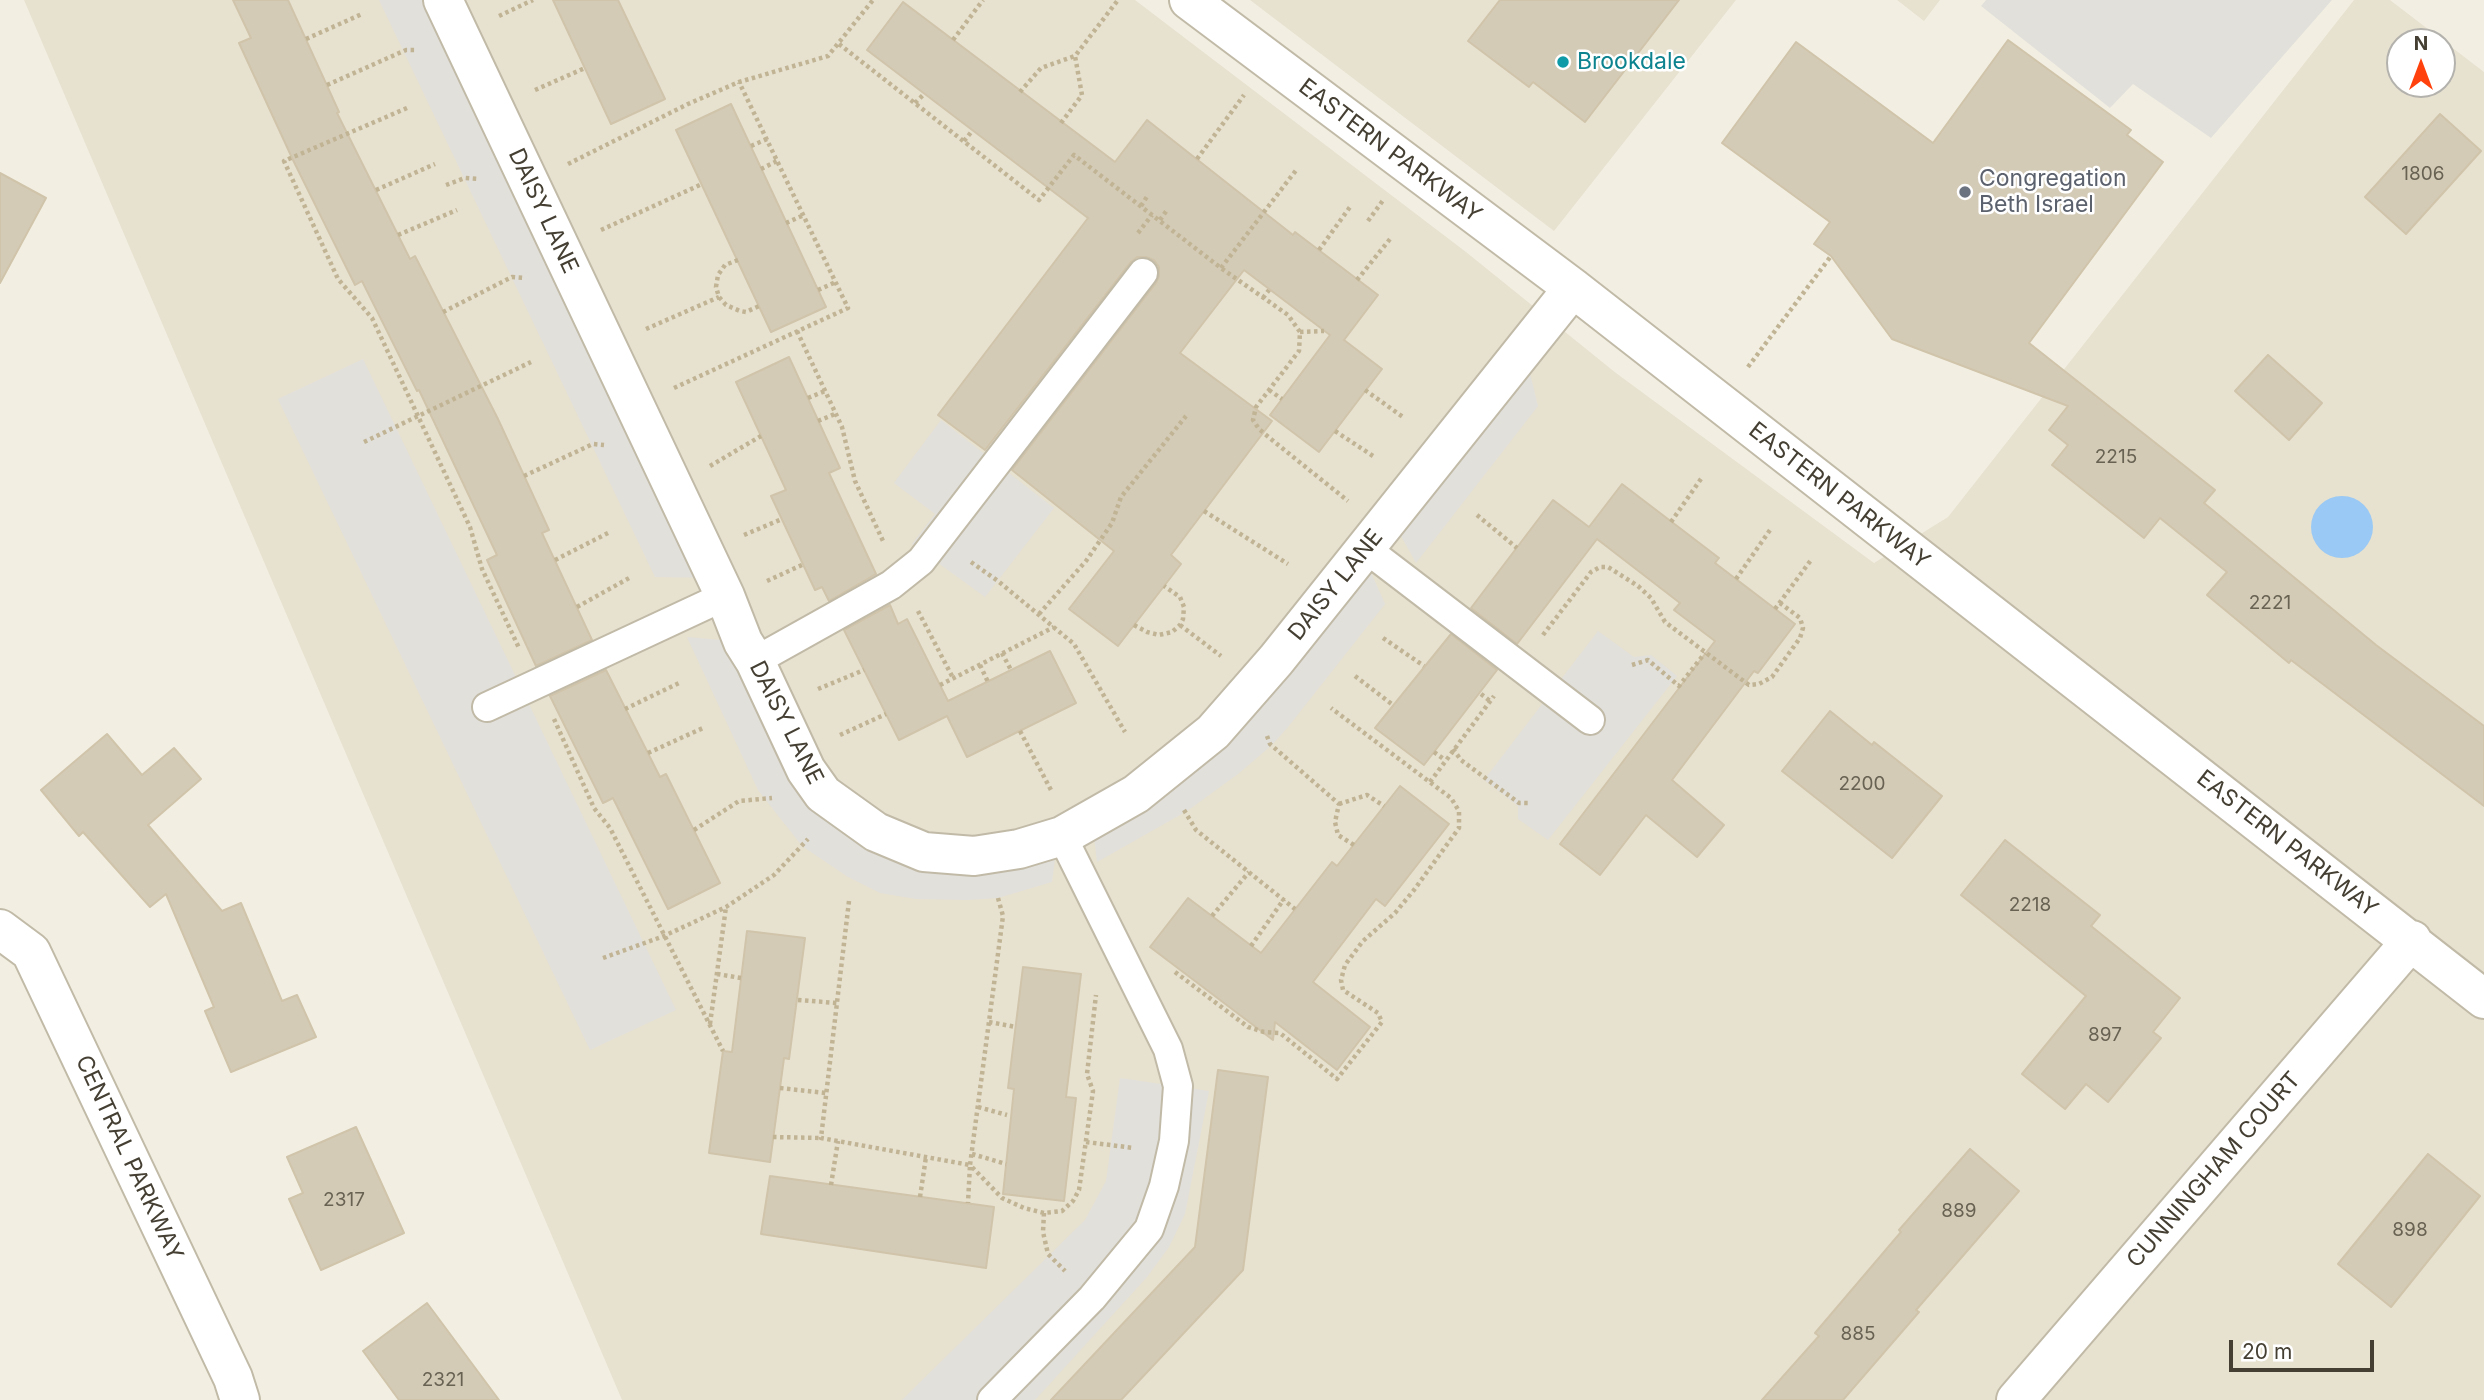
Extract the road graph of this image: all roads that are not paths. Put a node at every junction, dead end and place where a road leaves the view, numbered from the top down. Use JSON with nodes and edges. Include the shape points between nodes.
{"nodes":[{"id":1,"x":443,"y":0,"type":"edge"},
{"id":2,"x":1189,"y":0,"type":"edge"},
{"id":3,"x":1143,"y":273,"type":"dead end"},
{"id":4,"x":1573,"y":288,"type":"junction"},
{"id":5,"x":1366,"y":548,"type":"junction"},
{"id":6,"x":725,"y":596,"type":"junction"},
{"id":7,"x":755,"y":661,"type":"junction"},
{"id":8,"x":487,"y":707,"type":"dead end"},
{"id":9,"x":1590,"y":720,"type":"dead end"},
{"id":10,"x":1066,"y":833,"type":"junction"},
{"id":11,"x":0,"y":929,"type":"edge"},
{"id":12,"x":2412,"y":940,"type":"junction"},
{"id":13,"x":2484,"y":999,"type":"edge"},
{"id":14,"x":240,"y":1400,"type":"edge"},
{"id":15,"x":992,"y":1400,"type":"edge"},
{"id":16,"x":2016,"y":1400,"type":"edge"}],
"edges":[{"from":1,"to":6,"type":"street","name":"DAISY LANE"},
{"from":2,"to":4,"type":"street","name":"EASTERN PARKWAY"},
{"from":3,"to":7,"type":"lane","via":[[921,561],[891,585]]},
{"from":4,"to":5,"type":"street","name":"DAISY LANE"},
{"from":4,"to":12,"type":"street","name":"EASTERN PARKWAY"},
{"from":5,"to":9,"type":"lane"},
{"from":5,"to":10,"type":"street","name":"DAISY LANE","via":[[1213,732],[1136,794]]},
{"from":6,"to":7,"type":"street","name":"DAISY LANE"},
{"from":6,"to":8,"type":"lane"},
{"from":7,"to":10,"type":"street","name":"DAISY LANE","via":[[806,770],[831,799],[876,832],[924,852],[974,856],[1013,850]]},
{"from":10,"to":15,"type":"lane","via":[[1168,1049],[1178,1086],[1178,1111],[1164,1186],[1149,1229],[1092,1298]]},
{"from":11,"to":14,"type":"street","name":"CENTRAL PARKWAY","via":[[31,952]]},
{"from":12,"to":13,"type":"street","name":"EASTERN PARKWAY"},
{"from":12,"to":16,"type":"street","name":"CUNNINGHAM COURT"}]}
